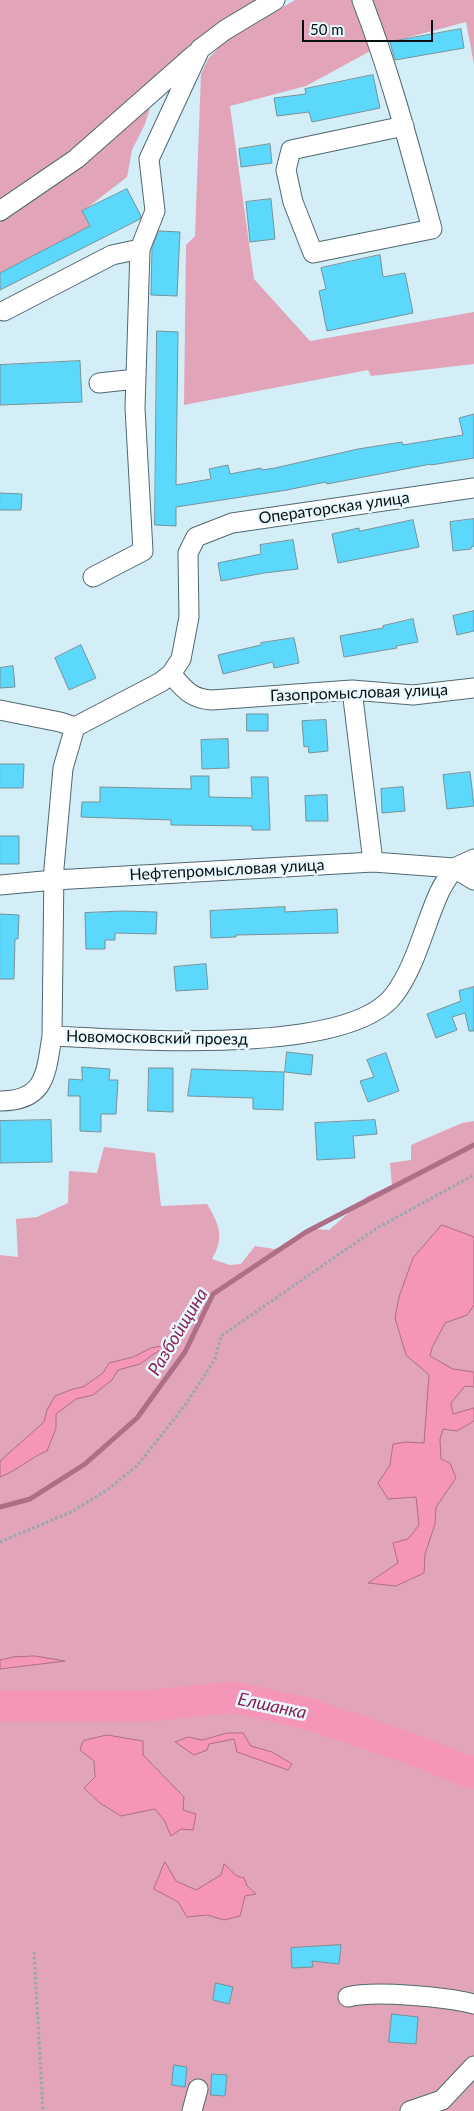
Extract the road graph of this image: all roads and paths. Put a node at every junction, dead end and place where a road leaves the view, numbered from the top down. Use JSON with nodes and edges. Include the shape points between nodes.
{"nodes":[{"id":1,"x":276,"y":0,"type":"edge"},
{"id":2,"x":362,"y":0,"type":"edge"},
{"id":3,"x":200,"y":49,"type":"junction"},
{"id":4,"x":404,"y":126,"type":"junction"},
{"id":5,"x":0,"y":211,"type":"edge"},
{"id":6,"x":140,"y":249,"type":"junction"},
{"id":7,"x":4,"y":311,"type":"dead end"},
{"id":8,"x":136,"y":379,"type":"junction"},
{"id":9,"x":99,"y":383,"type":"dead end"},
{"id":10,"x":474,"y":488,"type":"edge"},
{"id":11,"x":94,"y":577,"type":"dead end"},
{"id":12,"x":171,"y":674,"type":"junction"},
{"id":13,"x":474,"y":688,"type":"edge"},
{"id":14,"x":352,"y":690,"type":"junction"},
{"id":15,"x":0,"y":710,"type":"edge"},
{"id":16,"x":75,"y":727,"type":"junction"},
{"id":17,"x":474,"y":859,"type":"edge"},
{"id":18,"x":373,"y":862,"type":"junction"},
{"id":19,"x":454,"y":868,"type":"junction"},
{"id":20,"x":54,"y":880,"type":"junction"},
{"id":21,"x":474,"y":880,"type":"edge"},
{"id":22,"x":0,"y":885,"type":"edge"},
{"id":23,"x":52,"y":1036,"type":"junction"},
{"id":24,"x":0,"y":1101,"type":"edge"},
{"id":25,"x":474,"y":1175,"type":"edge"},
{"id":26,"x":0,"y":1542,"type":"edge"},
{"id":27,"x":34,"y":1952,"type":"dead end"},
{"id":28,"x":348,"y":1997,"type":"dead end"},
{"id":29,"x":474,"y":2004,"type":"edge"},
{"id":30,"x":474,"y":2066,"type":"edge"},
{"id":31,"x":198,"y":2089,"type":"dead end"},
{"id":32,"x":43,"y":2111,"type":"edge"},
{"id":33,"x":192,"y":2111,"type":"edge"},
{"id":34,"x":410,"y":2111,"type":"edge"}],
"edges":[{"from":1,"to":3,"type":"street"},
{"from":2,"to":4,"type":"street","via":[[381,48]]},
{"from":3,"to":5,"type":"street","via":[[76,159]]},
{"from":3,"to":6,"type":"street","via":[[149,159],[155,211]]},
{"from":4,"to":4,"type":"street","via":[[432,229],[312,253],[293,202],[286,170],[291,150]]},
{"from":6,"to":7,"type":"street","via":[[112,255]]},
{"from":6,"to":8,"type":"street"},
{"from":8,"to":9,"type":"street"},
{"from":8,"to":11,"type":"street","via":[[143,551]]},
{"from":10,"to":12,"type":"street","name":"Операторская улица","via":[[232,523],[196,537],[188,553],[189,617],[181,659]]},
{"from":12,"to":14,"type":"street","name":"Газопромысловая улица","via":[[199,699]]},
{"from":12,"to":16,"type":"street"},
{"from":13,"to":14,"type":"street","name":"Газопромысловая улица","via":[[413,694]]},
{"from":14,"to":18,"type":"street"},
{"from":15,"to":16,"type":"street"},
{"from":16,"to":20,"type":"street","via":[[63,768]]},
{"from":17,"to":19,"type":"street"},
{"from":18,"to":19,"type":"street","name":"Нефтепромысловая улица"},
{"from":18,"to":20,"type":"street","name":"Нефтепромысловая улица"},
{"from":19,"to":21,"type":"street"},
{"from":19,"to":23,"type":"street","name":"Новомосковский проезд","via":[[440,890],[412,962],[393,996],[371,1013],[343,1025],[258,1040],[171,1041]]},
{"from":20,"to":22,"type":"street","name":"Нефтепромысловая улица"},
{"from":20,"to":23,"type":"street"},
{"from":23,"to":24,"type":"street","name":"Новомосковский проезд","via":[[46,1072],[36,1090],[18,1101]]},
{"from":25,"to":26,"type":"path","via":[[377,1228],[221,1336],[215,1359],[186,1404],[137,1466],[107,1490],[71,1512]]},
{"from":27,"to":32,"type":"path"},
{"from":28,"to":29,"type":"street","via":[[361,1993]]},
{"from":30,"to":34,"type":"street","via":[[442,2100]]},
{"from":31,"to":33,"type":"street"}]}
